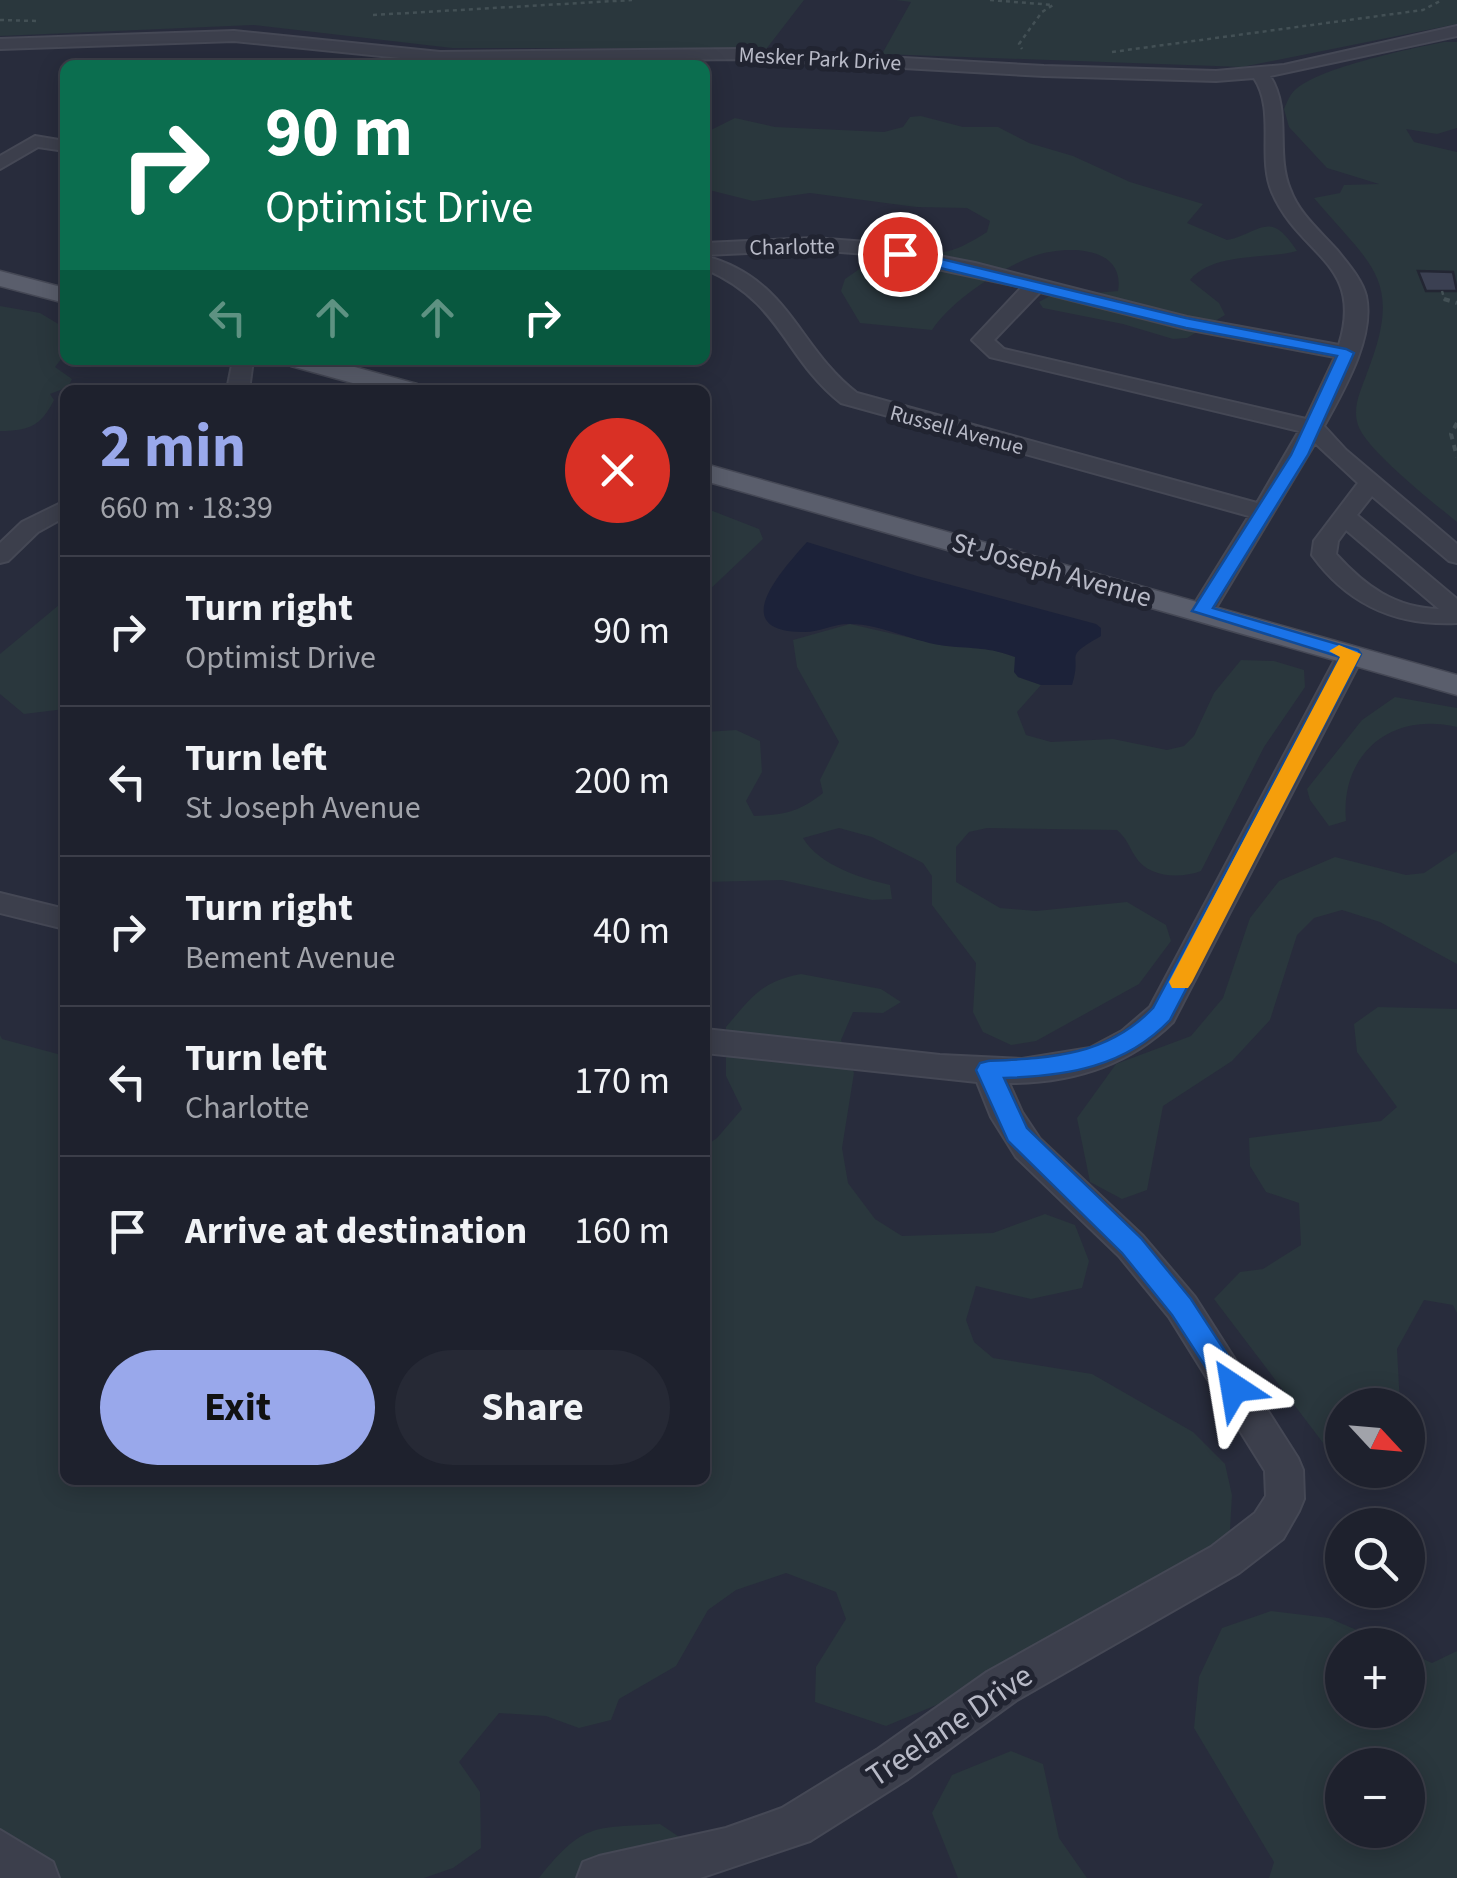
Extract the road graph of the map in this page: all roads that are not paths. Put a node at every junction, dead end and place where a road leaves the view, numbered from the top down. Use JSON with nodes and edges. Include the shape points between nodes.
{"nodes":[{"id":1,"x":1457,"y":31,"type":"edge"},
{"id":2,"x":0,"y":44,"type":"edge"},
{"id":3,"x":1260,"y":74,"type":"junction"},
{"id":4,"x":60,"y":145,"type":"edge"},
{"id":5,"x":0,"y":164,"type":"edge"},
{"id":6,"x":710,"y":250,"type":"edge"},
{"id":7,"x":710,"y":264,"type":"edge"},
{"id":8,"x":0,"y":278,"type":"edge"},
{"id":9,"x":1034,"y":286,"type":"junction"},
{"id":10,"x":60,"y":295,"type":"edge"},
{"id":11,"x":1346,"y":353,"type":"junction"},
{"id":12,"x":318,"y":365,"type":"edge"},
{"id":13,"x":390,"y":385,"type":"edge"},
{"id":14,"x":1312,"y":427,"type":"junction"},
{"id":15,"x":710,"y":473,"type":"edge"},
{"id":16,"x":1370,"y":483,"type":"junction"},
{"id":17,"x":60,"y":511,"type":"edge"},
{"id":18,"x":1262,"y":512,"type":"junction"},
{"id":19,"x":1344,"y":516,"type":"junction"},
{"id":20,"x":0,"y":556,"type":"edge"},
{"id":21,"x":1457,"y":556,"type":"edge"},
{"id":22,"x":1202,"y":611,"type":"junction"},
{"id":23,"x":1457,"y":614,"type":"edge"},
{"id":24,"x":1351,"y":654,"type":"junction"},
{"id":25,"x":1457,"y":685,"type":"edge"},
{"id":26,"x":0,"y":903,"type":"edge"},
{"id":27,"x":60,"y":918,"type":"edge"},
{"id":28,"x":710,"y":1042,"type":"edge"},
{"id":29,"x":988,"y":1070,"type":"junction"},
{"id":30,"x":0,"y":1852,"type":"edge"},
{"id":31,"x":36,"y":1878,"type":"edge"},
{"id":32,"x":599,"y":1878,"type":"edge"}],
"edges":[{"from":1,"to":3,"type":"street","name":"Mesker Park Drive"},
{"from":2,"to":3,"type":"street","name":"Mesker Park Drive","via":[[234,36],[440,57],[745,54],[1064,72]]},
{"from":3,"to":11,"type":"street","via":[[1270,87],[1279,188],[1298,222],[1346,272],[1357,298],[1358,323]]},
{"from":4,"to":5,"type":"street","via":[[34,142]]},
{"from":6,"to":9,"type":"street","name":"Charlotte","via":[[867,248]]},
{"from":7,"to":18,"type":"street","name":"Russell Avenue","via":[[760,292],[820,375],[849,398]]},
{"from":8,"to":10,"type":"main road"},
{"from":9,"to":11,"type":"street","name":"Charlotte"},
{"from":9,"to":14,"type":"street","via":[[990,328],[982,340],[987,348]]},
{"from":11,"to":14,"type":"street"},
{"from":12,"to":13,"type":"main road"},
{"from":14,"to":16,"type":"street"},
{"from":14,"to":18,"type":"street"},
{"from":15,"to":22,"type":"main road","name":"St Joseph Avenue"},
{"from":16,"to":19,"type":"street"},
{"from":16,"to":21,"type":"street"},
{"from":17,"to":20,"type":"street"},
{"from":18,"to":22,"type":"street"},
{"from":19,"to":23,"type":"street"},
{"from":19,"to":23,"type":"street","via":[[1324,555],[1360,594],[1416,616]]},
{"from":22,"to":24,"type":"main road","name":"St Joseph Avenue"},
{"from":24,"to":25,"type":"main road","name":"St Joseph Avenue"},
{"from":24,"to":29,"type":"street","via":[[1162,1014],[1144,1033],[1096,1058]]},
{"from":26,"to":27,"type":"street"},
{"from":28,"to":29,"type":"street"},
{"from":29,"to":32,"type":"street","name":"Treelane Drive","via":[[1017,1134],[1132,1246],[1182,1307],[1270,1443],[1286,1486],[1274,1518],[1225,1560],[1002,1686],[794,1825],[726,1850]]},
{"from":30,"to":31,"type":"street"}]}
